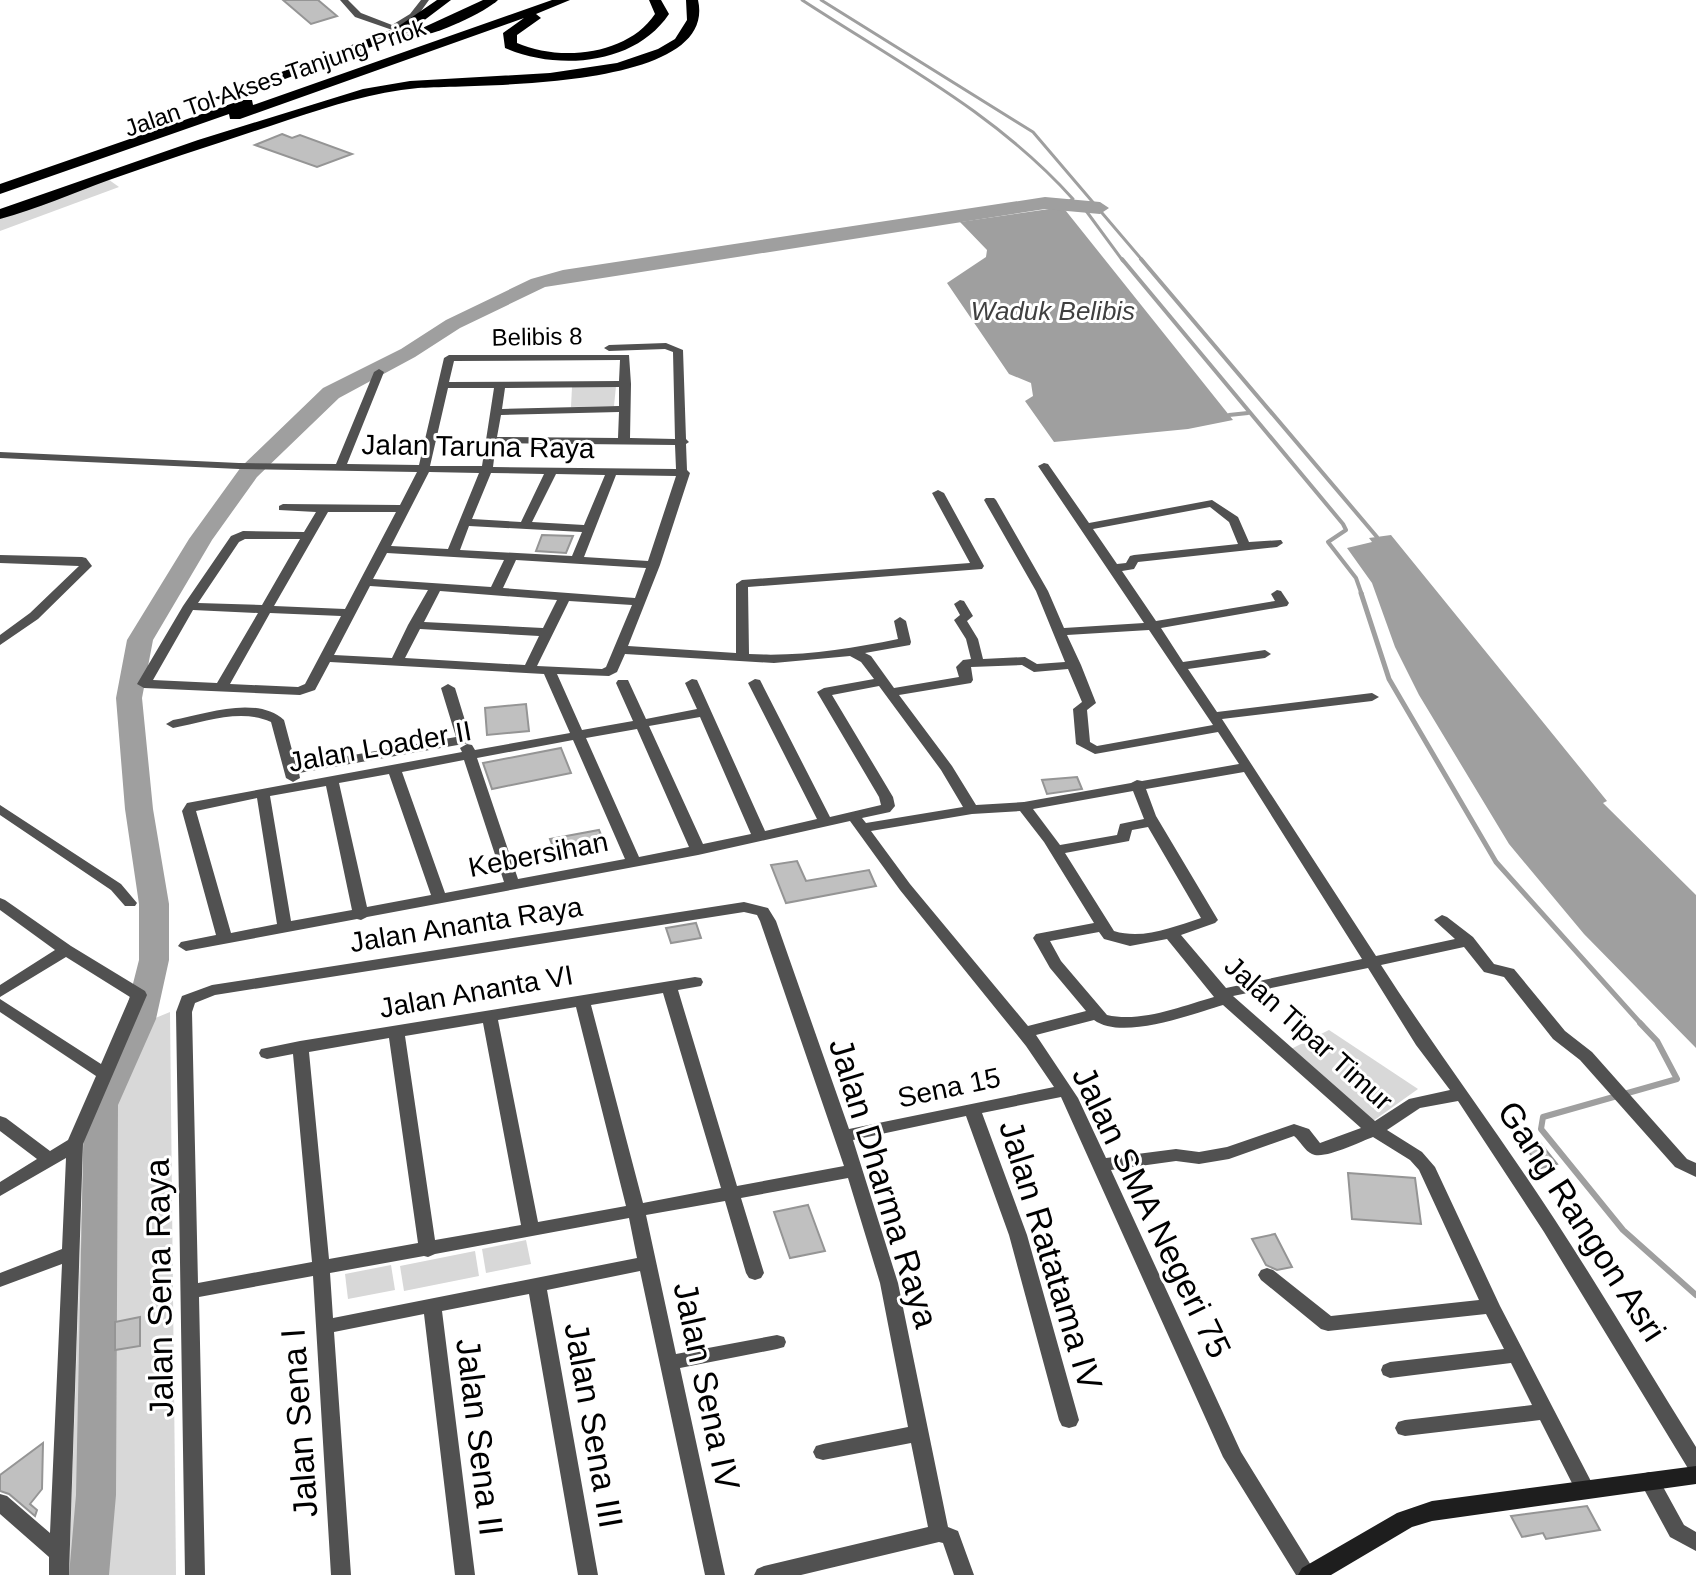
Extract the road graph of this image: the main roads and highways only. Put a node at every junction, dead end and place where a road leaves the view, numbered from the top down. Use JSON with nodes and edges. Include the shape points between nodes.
{"nodes":[{"id":1,"x":434,"y":0,"type":"edge"},
{"id":2,"x":445,"y":0,"type":"edge"},
{"id":3,"x":492,"y":0,"type":"edge"},
{"id":4,"x":542,"y":0,"type":"edge"},
{"id":5,"x":564,"y":0,"type":"edge"},
{"id":6,"x":577,"y":0,"type":"edge"},
{"id":7,"x":655,"y":0,"type":"edge"},
{"id":8,"x":676,"y":0,"type":"edge"},
{"id":9,"x":692,"y":0,"type":"edge"},
{"id":10,"x":418,"y":22,"type":"junction"},
{"id":11,"x":222,"y":111,"type":"junction"},
{"id":12,"x":0,"y":174,"type":"edge"},
{"id":13,"x":0,"y":189,"type":"edge"},
{"id":14,"x":0,"y":201,"type":"edge"},
{"id":15,"x":0,"y":214,"type":"edge"}],
"edges":[{"from":1,"to":10,"type":"highway"},
{"from":2,"to":10,"type":"highway"},
{"from":3,"to":11,"type":"highway"},
{"from":4,"to":11,"type":"highway","name":"Jalan Tol Akses Tanjung Priok"},
{"from":5,"to":14,"type":"highway","name":"Jalan Tol Akses Tanjung Priok"},
{"from":6,"to":7,"type":"highway","via":[[519,26],[509,36],[510,45],[553,56],[619,47],[657,25],[662,11]]},
{"from":8,"to":14,"type":"highway","via":[[681,16],[672,30],[650,46],[615,59],[559,69],[420,76],[341,88]]},
{"from":9,"to":15,"type":"highway","via":[[692,30],[674,46],[638,61],[570,75],[420,84],[351,95]]},
{"from":10,"to":12,"type":"highway"},
{"from":11,"to":13,"type":"highway","name":"Jalan Tol Akses Tanjung Priok"}]}
